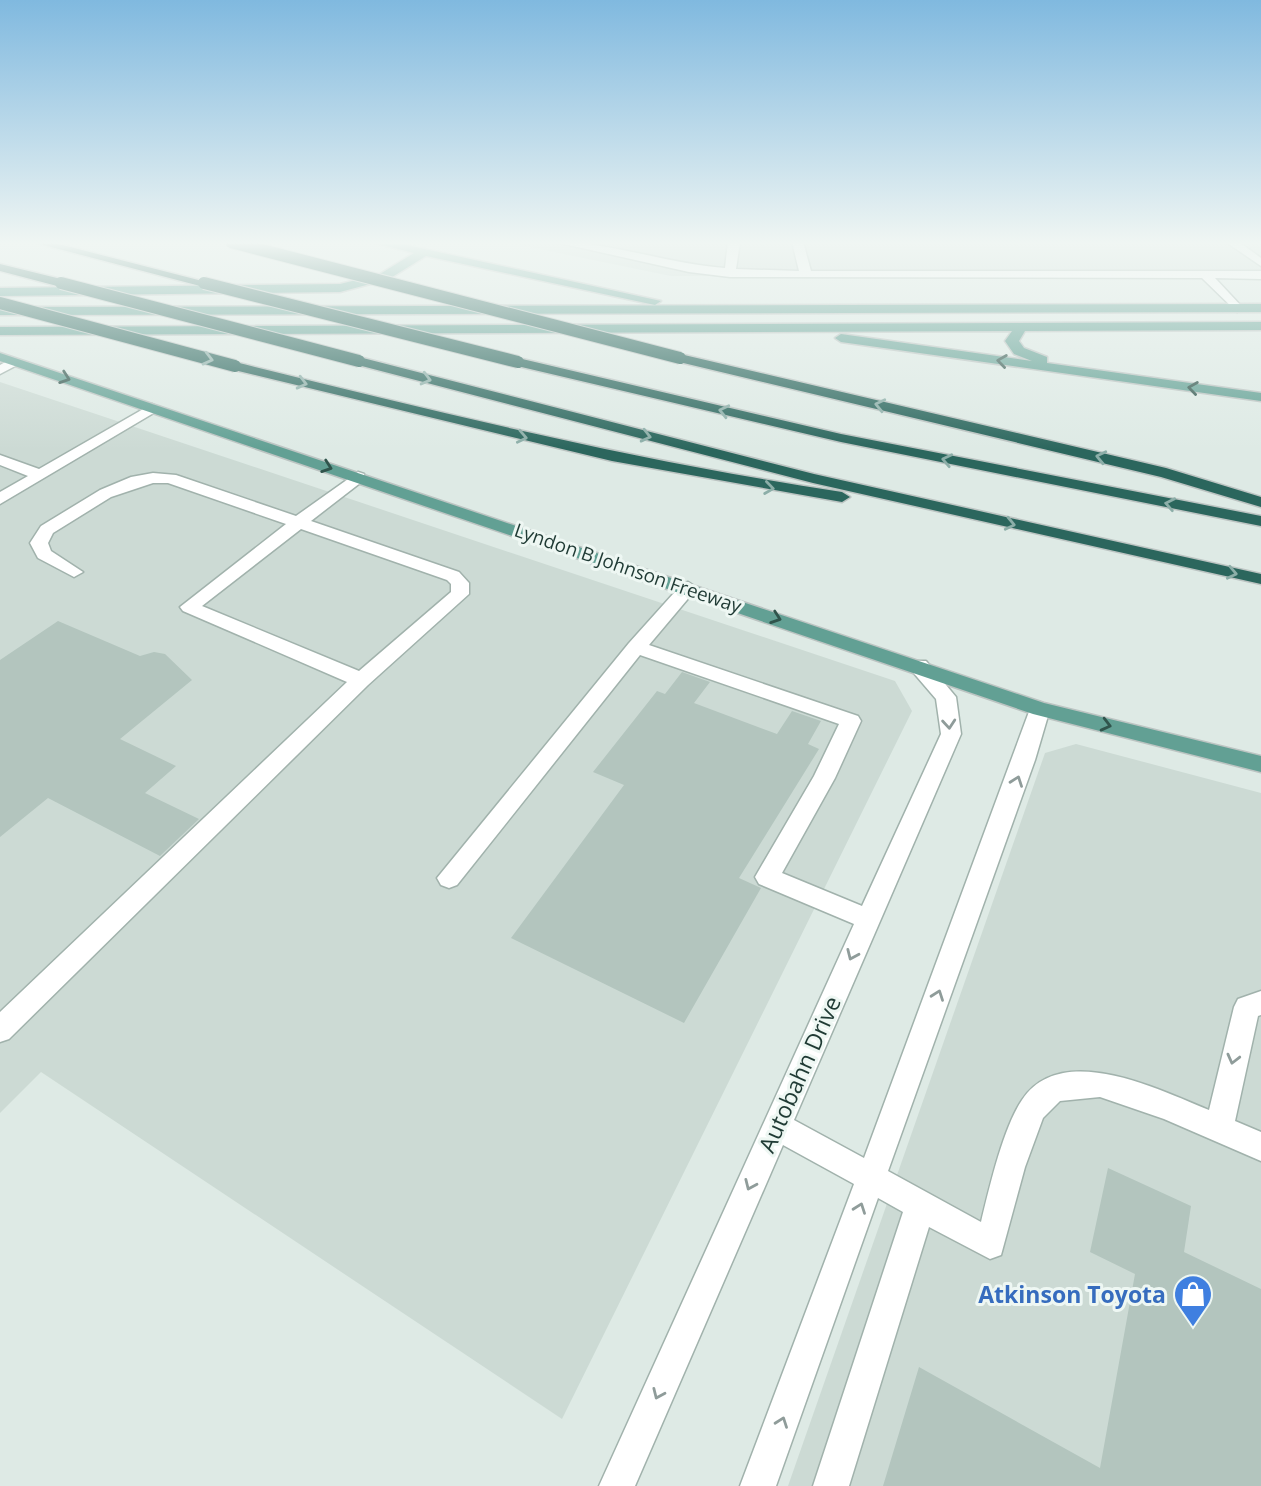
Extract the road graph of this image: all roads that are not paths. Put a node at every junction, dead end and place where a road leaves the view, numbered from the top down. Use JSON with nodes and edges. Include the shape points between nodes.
{"nodes":[{"id":1,"x":31,"y":311,"type":"edge"},
{"id":2,"x":84,"y":311,"type":"edge"},
{"id":3,"x":169,"y":311,"type":"edge"},
{"id":4,"x":317,"y":311,"type":"edge"},
{"id":5,"x":499,"y":311,"type":"edge"},
{"id":6,"x":621,"y":311,"type":"edge"},
{"id":7,"x":702,"y":311,"type":"edge"},
{"id":8,"x":0,"y":321,"type":"edge"},
{"id":9,"x":1261,"y":326,"type":"edge"},
{"id":10,"x":778,"y":327,"type":"junction"},
{"id":11,"x":1021,"y":327,"type":"junction"},
{"id":12,"x":494,"y":329,"type":"junction"},
{"id":13,"x":0,"y":331,"type":"edge"},
{"id":14,"x":0,"y":357,"type":"edge"},
{"id":15,"x":16,"y":362,"type":"junction"},
{"id":16,"x":0,"y":370,"type":"edge"},
{"id":17,"x":1070,"y":371,"type":"junction"},
{"id":18,"x":1261,"y":397,"type":"edge"},
{"id":19,"x":152,"y":408,"type":"junction"},
{"id":20,"x":0,"y":460,"type":"edge"},
{"id":21,"x":40,"y":475,"type":"junction"},
{"id":22,"x":358,"y":477,"type":"junction"},
{"id":23,"x":0,"y":499,"type":"edge"},
{"id":24,"x":1261,"y":502,"type":"edge"},
{"id":25,"x":968,"y":515,"type":"junction"},
{"id":26,"x":1261,"y":520,"type":"edge"},
{"id":27,"x":299,"y":522,"type":"junction"},
{"id":28,"x":74,"y":572,"type":"dead end"},
{"id":29,"x":1261,"y":579,"type":"edge"},
{"id":30,"x":688,"y":588,"type":"junction"},
{"id":31,"x":636,"y":647,"type":"junction"},
{"id":32,"x":919,"y":666,"type":"junction"},
{"id":33,"x":361,"y":680,"type":"junction"},
{"id":34,"x":1040,"y":709,"type":"junction"},
{"id":35,"x":1261,"y":764,"type":"edge"},
{"id":36,"x":449,"y":878,"type":"dead end"},
{"id":37,"x":868,"y":919,"type":"junction"},
{"id":38,"x":1261,"y":1003,"type":"edge"},
{"id":39,"x":0,"y":1030,"type":"edge"},
{"id":40,"x":776,"y":1125,"type":"junction"},
{"id":41,"x":1219,"y":1128,"type":"junction"},
{"id":42,"x":1261,"y":1147,"type":"edge"},
{"id":43,"x":871,"y":1177,"type":"junction"},
{"id":44,"x":920,"y":1205,"type":"junction"},
{"id":45,"x":617,"y":1486,"type":"edge"},
{"id":46,"x":758,"y":1486,"type":"edge"},
{"id":47,"x":831,"y":1486,"type":"edge"}],
"edges":[{"from":1,"to":25,"type":"highway","one_way":true,"bridge":true,"via":[[496,432],[730,482]]},
{"from":2,"to":8,"type":"main road"},
{"from":3,"to":25,"type":"highway","one_way":true,"bridge":true},
{"from":26,"to":4,"type":"highway","one_way":true,"bridge":true,"via":[[855,441]]},
{"from":24,"to":5,"type":"highway","one_way":true,"bridge":true,"via":[[1166,472]]},
{"from":6,"to":12,"type":"main road","via":[[604,318]]},
{"from":7,"to":10,"type":"main road"},
{"from":9,"to":11,"type":"main road"},
{"from":10,"to":11,"type":"main road"},
{"from":10,"to":12,"type":"main road"},
{"from":17,"to":10,"type":"main road","one_way":true},
{"from":11,"to":17,"type":"main road","via":[[1013,341],[1018,351]]},
{"from":12,"to":13,"type":"main road"},
{"from":14,"to":15,"type":"main road","name":"Lyndon B Johnson Freeway"},
{"from":15,"to":16,"type":"street"},
{"from":15,"to":19,"type":"main road","name":"Lyndon B Johnson Freeway","one_way":true},
{"from":18,"to":17,"type":"main road","one_way":true},
{"from":19,"to":21,"type":"street"},
{"from":19,"to":22,"type":"main road","name":"Lyndon B Johnson Freeway","one_way":true},
{"from":20,"to":21,"type":"street"},
{"from":21,"to":23,"type":"street"},
{"from":22,"to":27,"type":"street"},
{"from":22,"to":30,"type":"main road","name":"Lyndon B Johnson Freeway"},
{"from":25,"to":29,"type":"highway","one_way":true},
{"from":27,"to":28,"type":"street","via":[[170,478],[130,480],[47,530],[38,543],[44,554]]},
{"from":27,"to":33,"type":"street","via":[[453,576],[460,583],[460,594],[448,607]]},
{"from":27,"to":33,"type":"street","via":[[189,607]]},
{"from":30,"to":31,"type":"street"},
{"from":30,"to":32,"type":"main road","name":"Lyndon B Johnson Freeway","one_way":true},
{"from":31,"to":36,"type":"street"},
{"from":31,"to":37,"type":"street","via":[[851,720],[824,778],[767,877]]},
{"from":32,"to":34,"type":"main road","name":"Lyndon B Johnson Freeway"},
{"from":32,"to":37,"type":"street","name":"Autobahn Drive","one_way":true,"via":[[946,697],[951,734]]},
{"from":33,"to":39,"type":"street"},
{"from":34,"to":35,"type":"main road","name":"Lyndon B Johnson Freeway","one_way":true},
{"from":43,"to":34,"type":"street","one_way":true},
{"from":37,"to":40,"type":"street","name":"Autobahn Drive","one_way":true},
{"from":38,"to":41,"type":"street","one_way":true,"via":[[1247,1007]]},
{"from":40,"to":43,"type":"street"},
{"from":40,"to":45,"type":"street","name":"Autobahn Drive","one_way":true},
{"from":41,"to":42,"type":"street"},
{"from":41,"to":44,"type":"street","via":[[1100,1084],[1054,1088],[1032,1109],[989,1244]]},
{"from":43,"to":44,"type":"street"},
{"from":46,"to":43,"type":"street","one_way":true},
{"from":44,"to":47,"type":"street"}]}
